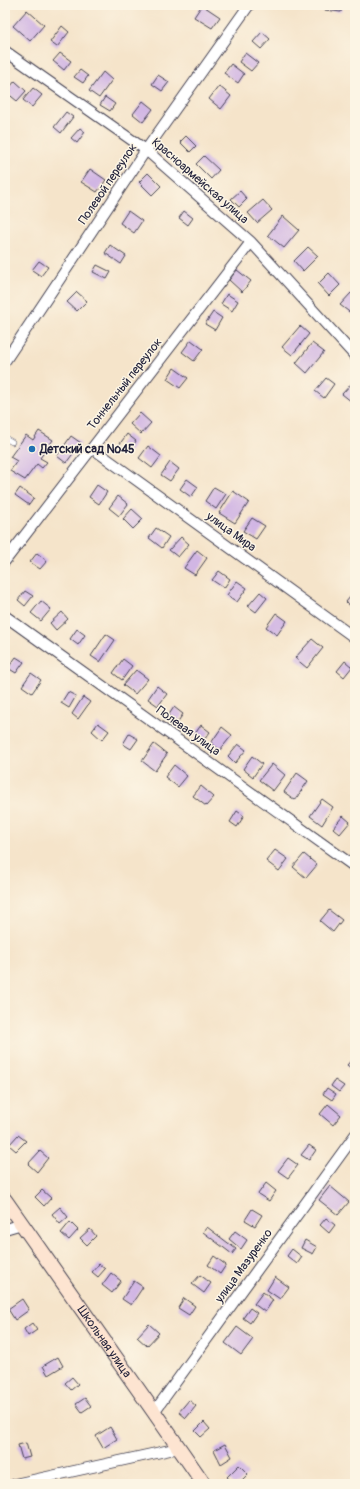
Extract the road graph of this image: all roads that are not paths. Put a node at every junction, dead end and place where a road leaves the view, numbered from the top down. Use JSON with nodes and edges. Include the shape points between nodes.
{"nodes":[{"id":1,"x":249,"y":5,"type":"edge"},
{"id":2,"x":5,"y":51,"type":"edge"},
{"id":3,"x":146,"y":150,"type":"junction"},
{"id":4,"x":251,"y":242,"type":"junction"},
{"id":5,"x":354,"y":351,"type":"edge"},
{"id":6,"x":5,"y":361,"type":"edge"},
{"id":7,"x":5,"y":438,"type":"edge"},
{"id":8,"x":12,"y":442,"type":"dead end"},
{"id":9,"x":92,"y":448,"type":"junction"},
{"id":10,"x":5,"y":561,"type":"edge"},
{"id":11,"x":5,"y":616,"type":"edge"},
{"id":12,"x":355,"y":638,"type":"edge"},
{"id":13,"x":355,"y":867,"type":"edge"},
{"id":14,"x":355,"y":1135,"type":"edge"},
{"id":15,"x":5,"y":1200,"type":"edge"},
{"id":16,"x":22,"y":1224,"type":"junction"},
{"id":17,"x":5,"y":1230,"type":"edge"},
{"id":18,"x":154,"y":1412,"type":"junction"},
{"id":19,"x":179,"y":1448,"type":"junction"},
{"id":20,"x":48,"y":1480,"type":"edge"},
{"id":21,"x":16,"y":1484,"type":"edge"},
{"id":22,"x":204,"y":1484,"type":"edge"}],
"edges":[{"from":1,"to":3,"type":"street","name":"Полевой переулок"},
{"from":2,"to":3,"type":"street","name":"Красноармейская улица"},
{"from":3,"to":4,"type":"street","name":"Красноармейская улица"},
{"from":3,"to":6,"type":"street","name":"Полевой переулок"},
{"from":4,"to":5,"type":"street","name":"Красноармейская улица"},
{"from":4,"to":9,"type":"street","name":"Тоннельный переулок"},
{"from":7,"to":8,"type":"lane"},
{"from":9,"to":10,"type":"street","name":"Тоннельный переулок"},
{"from":9,"to":12,"type":"street","name":"улица Мира"},
{"from":11,"to":13,"type":"street","name":"Полевая улица"},
{"from":14,"to":18,"type":"street","name":"улица Мазуренко"},
{"from":15,"to":16,"type":"main road","name":"Школьная улица"},
{"from":16,"to":17,"type":"street"},
{"from":16,"to":18,"type":"main road","name":"Школьная улица"},
{"from":18,"to":19,"type":"main road","name":"Школьная улица"},
{"from":19,"to":20,"type":"street"},
{"from":19,"to":22,"type":"main road","name":"Школьная улица"},
{"from":20,"to":21,"type":"street"}]}
